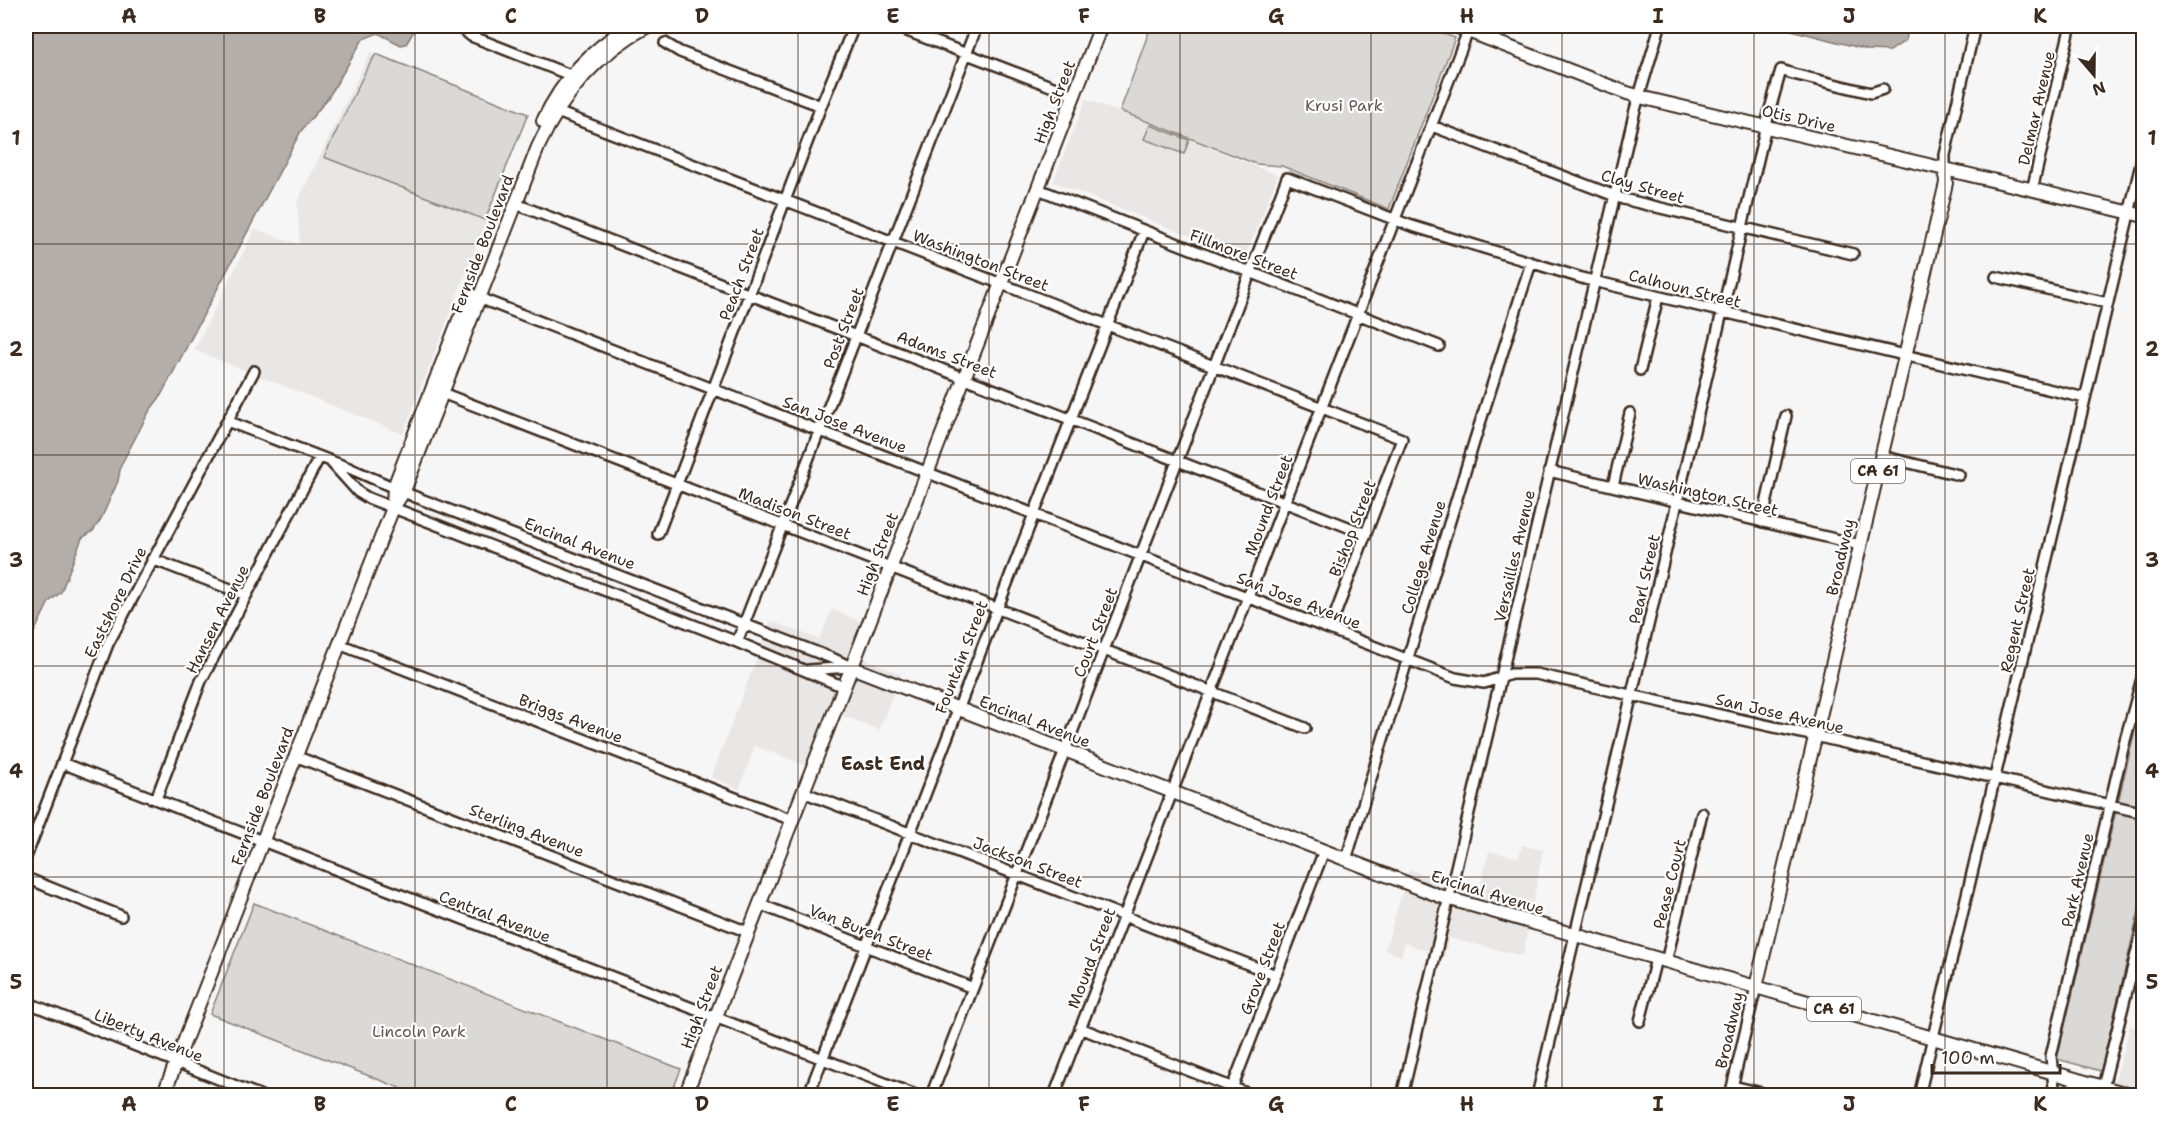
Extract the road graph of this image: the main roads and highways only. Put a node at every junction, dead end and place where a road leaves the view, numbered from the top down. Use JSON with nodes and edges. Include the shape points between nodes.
{"nodes":[{"id":1,"x":629,"y":26,"type":"edge"},
{"id":2,"x":648,"y":26,"type":"edge"},
{"id":3,"x":1101,"y":26,"type":"edge"},
{"id":4,"x":1455,"y":26,"type":"edge"},
{"id":5,"x":1469,"y":28,"type":"edge"},
{"id":6,"x":575,"y":77,"type":"junction"},
{"id":7,"x":553,"y":110,"type":"junction"},
{"id":8,"x":1945,"y":170,"type":"junction"},
{"id":9,"x":2144,"y":216,"type":"edge"},
{"id":10,"x":475,"y":298,"type":"junction"},
{"id":11,"x":452,"y":337,"type":"junction"},
{"id":12,"x":448,"y":377,"type":"junction"},
{"id":13,"x":399,"y":489,"type":"junction"},
{"id":14,"x":851,"y":667,"type":"junction"},
{"id":15,"x":1756,"y":987,"type":"junction"},
{"id":16,"x":163,"y":1095,"type":"edge"},
{"id":17,"x":685,"y":1095,"type":"edge"},
{"id":18,"x":2134,"y":1095,"type":"edge"}],
"edges":[{"from":1,"to":6,"type":"main road","name":"Fernside Boulevard","via":[[595,51]]},
{"from":2,"to":6,"type":"main road","name":"Fernside Boulevard","via":[[612,47]]},
{"from":3,"to":14,"type":"main road","name":"High Street"},
{"from":4,"to":5,"type":"main road","name":"Otis Drive"},
{"from":5,"to":8,"type":"main road","name":"Otis Drive","via":[[1639,96]]},
{"from":6,"to":7,"type":"main road","name":"Fernside Boulevard"},
{"from":7,"to":10,"type":"main road","name":"Fernside Boulevard"},
{"from":7,"to":10,"type":"main road","name":"Fernside Boulevard","via":[[532,144]]},
{"from":8,"to":9,"type":"main road","name":"Otis Drive"},
{"from":8,"to":15,"type":"main road","name":"Broadway","number":"CA 61","via":[[1946,183]]},
{"from":10,"to":11,"type":"main road","name":"Fernside Boulevard"},
{"from":10,"to":12,"type":"main road","name":"Fernside Boulevard"},
{"from":11,"to":12,"type":"main road"},
{"from":11,"to":13,"type":"main road","name":"Fernside Boulevard"},
{"from":12,"to":13,"type":"main road","name":"Fernside Boulevard"},
{"from":13,"to":16,"type":"main road","name":"Fernside Boulevard"},
{"from":14,"to":15,"type":"main road","name":"Encinal Avenue","via":[[1449,899]]},
{"from":14,"to":17,"type":"main road","name":"High Street"},
{"from":15,"to":18,"type":"main road","name":"Encinal Avenue","number":"CA 61"}]}
